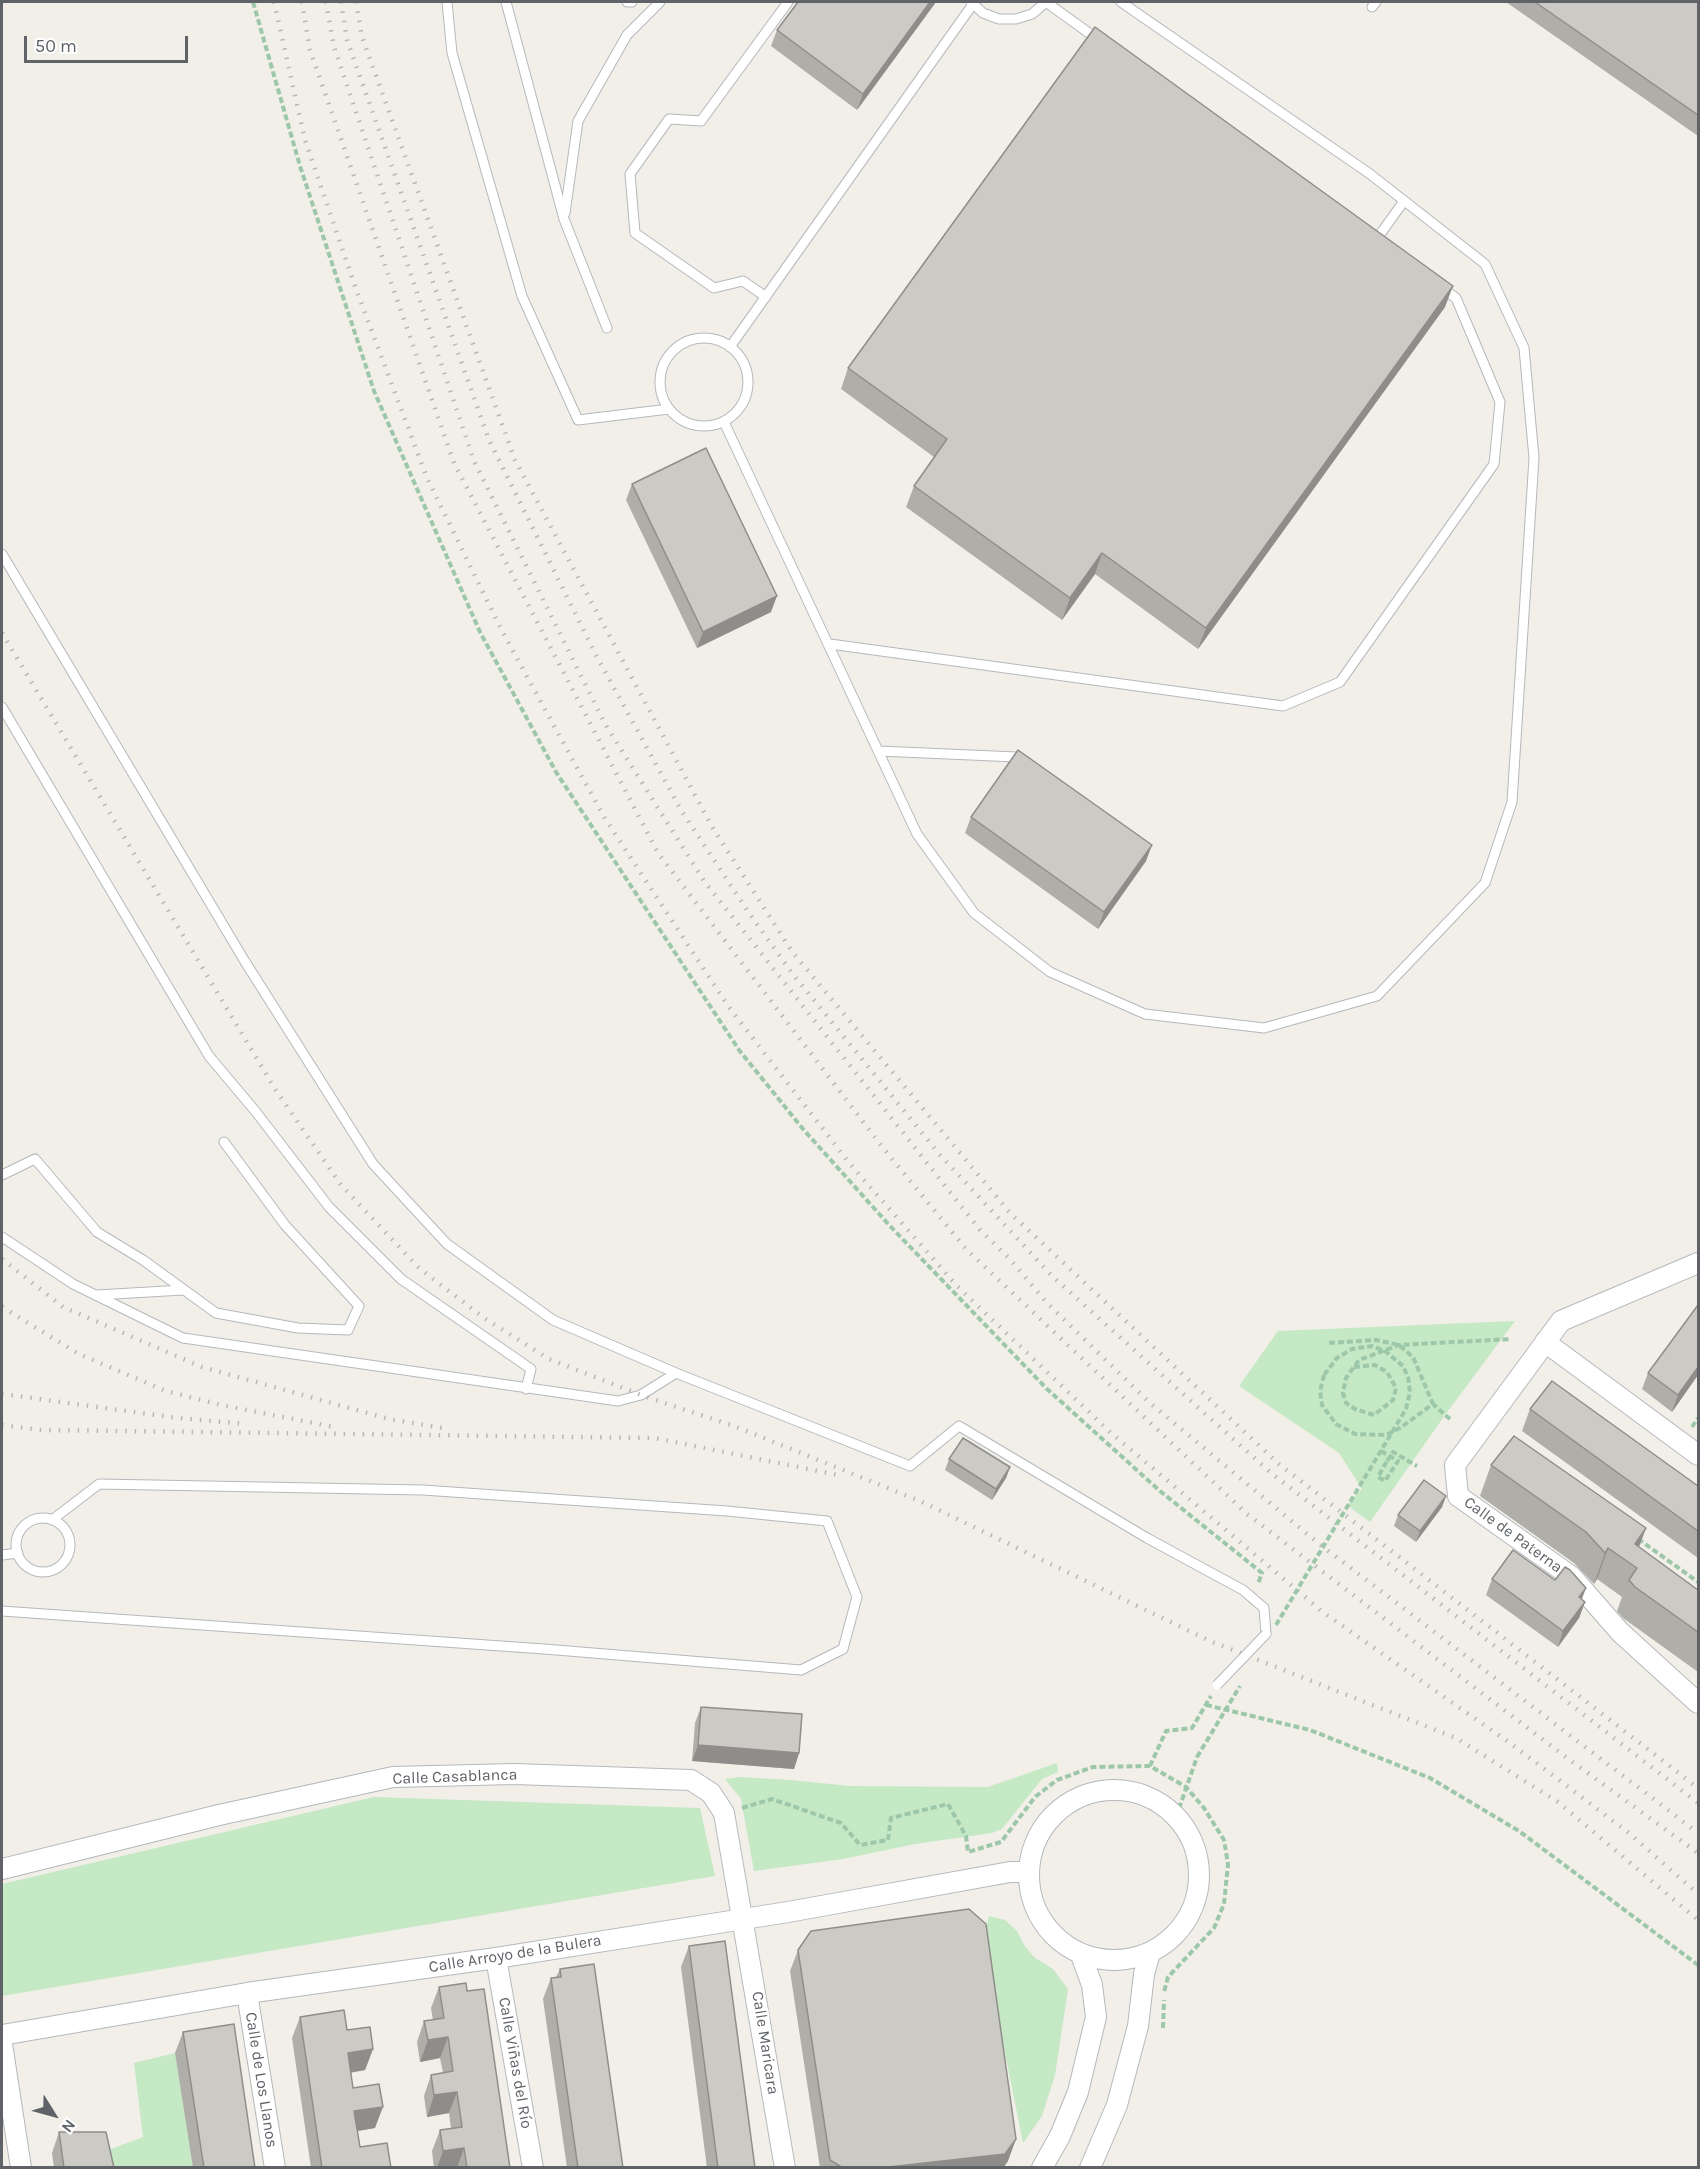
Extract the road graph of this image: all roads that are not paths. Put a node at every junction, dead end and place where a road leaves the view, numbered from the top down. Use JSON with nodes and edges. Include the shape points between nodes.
{"nodes":[{"id":1,"x":447,"y":2,"type":"edge"},
{"id":2,"x":506,"y":2,"type":"edge"},
{"id":3,"x":660,"y":2,"type":"edge"},
{"id":4,"x":788,"y":2,"type":"edge"},
{"id":5,"x":1046,"y":2,"type":"edge"},
{"id":6,"x":1121,"y":2,"type":"edge"},
{"id":7,"x":972,"y":3,"type":"edge"},
{"id":8,"x":1108,"y":47,"type":"edge"},
{"id":9,"x":1404,"y":201,"type":"junction"},
{"id":10,"x":564,"y":219,"type":"junction"},
{"id":11,"x":1366,"y":233,"type":"edge"},
{"id":12,"x":1376,"y":240,"type":"junction"},
{"id":13,"x":1385,"y":246,"type":"edge"},
{"id":14,"x":1429,"y":279,"type":"edge"},
{"id":15,"x":766,"y":297,"type":"junction"},
{"id":16,"x":607,"y":328,"type":"dead end"},
{"id":17,"x":730,"y":347,"type":"junction"},
{"id":18,"x":669,"y":409,"type":"junction"},
{"id":19,"x":724,"y":422,"type":"junction"},
{"id":20,"x":2,"y":554,"type":"edge"},
{"id":21,"x":830,"y":644,"type":"junction"},
{"id":22,"x":2,"y":707,"type":"edge"},
{"id":23,"x":879,"y":751,"type":"junction"},
{"id":24,"x":1035,"y":772,"type":"edge"},
{"id":25,"x":224,"y":1142,"type":"dead end"},
{"id":26,"x":2,"y":1175,"type":"edge"},
{"id":27,"x":2,"y":1237,"type":"edge"},
{"id":28,"x":1698,"y":1263,"type":"edge"},
{"id":29,"x":183,"y":1290,"type":"junction"},
{"id":30,"x":95,"y":1295,"type":"junction"},
{"id":31,"x":1545,"y":1342,"type":"junction"},
{"id":32,"x":676,"y":1373,"type":"junction"},
{"id":33,"x":526,"y":1389,"type":"junction"},
{"id":34,"x":1698,"y":1455,"type":"edge"},
{"id":35,"x":51,"y":1520,"type":"junction"},
{"id":36,"x":18,"y":1553,"type":"junction"},
{"id":37,"x":2,"y":1555,"type":"edge"},
{"id":38,"x":2,"y":1611,"type":"edge"},
{"id":39,"x":1217,"y":1685,"type":"dead end"},
{"id":40,"x":1698,"y":1703,"type":"edge"},
{"id":41,"x":2,"y":1869,"type":"edge"},
{"id":42,"x":1028,"y":1872,"type":"junction"},
{"id":43,"x":744,"y":1918,"type":"junction"},
{"id":44,"x":1150,"y":1953,"type":"junction"},
{"id":45,"x":1081,"y":1955,"type":"junction"},
{"id":46,"x":496,"y":1958,"type":"junction"},
{"id":47,"x":247,"y":1993,"type":"junction"},
{"id":48,"x":2,"y":2035,"type":"edge"},
{"id":49,"x":2,"y":2044,"type":"edge"},
{"id":50,"x":21,"y":2168,"type":"edge"},
{"id":51,"x":275,"y":2168,"type":"edge"},
{"id":52,"x":533,"y":2168,"type":"edge"},
{"id":53,"x":786,"y":2168,"type":"edge"},
{"id":54,"x":1042,"y":2168,"type":"edge"},
{"id":55,"x":1090,"y":2168,"type":"edge"}],
"edges":[{"from":1,"to":18,"type":"lane","via":[[453,53],[522,296],[578,420]]},
{"from":2,"to":10,"type":"lane"},
{"from":3,"to":10,"type":"lane","via":[[627,35],[578,121]]},
{"from":4,"to":15,"type":"lane","via":[[701,121],[669,119],[630,174],[635,233],[714,288],[743,281]]},
{"from":5,"to":7,"type":"lane","via":[[1032,14],[1016,19],[999,19]]},
{"from":5,"to":8,"type":"lane"},
{"from":6,"to":9,"type":"lane"},
{"from":7,"to":15,"type":"lane"},
{"from":9,"to":12,"type":"lane"},
{"from":9,"to":23,"type":"lane","via":[[1485,264],[1524,348],[1534,458],[1512,802],[1485,884],[1377,996],[1264,1028],[1145,1014],[1050,972],[974,913],[917,834]]},
{"from":10,"to":16,"type":"lane"},
{"from":11,"to":12,"type":"lane"},
{"from":12,"to":13,"type":"lane"},
{"from":14,"to":21,"type":"lane","via":[[1456,298],[1500,402],[1494,464],[1340,682],[1283,706]]},
{"from":15,"to":17,"type":"lane"},
{"from":17,"to":18,"type":"lane","via":[[701,338],[674,351],[660,378],[661,396]]},
{"from":17,"to":19,"type":"lane","via":[[741,357],[748,386],[736,414]]},
{"from":18,"to":19,"type":"lane","via":[[694,426]]},
{"from":19,"to":21,"type":"lane"},
{"from":20,"to":32,"type":"lane","via":[[244,960],[373,1164],[447,1244],[553,1320]]},
{"from":21,"to":23,"type":"lane"},
{"from":22,"to":33,"type":"lane","via":[[209,1056],[328,1207],[401,1279],[531,1369]]},
{"from":23,"to":24,"type":"lane","via":[[1016,757]]},
{"from":25,"to":29,"type":"lane","via":[[285,1225],[359,1306],[348,1330],[298,1328],[216,1313]]},
{"from":26,"to":29,"type":"lane","via":[[35,1159],[97,1232]]},
{"from":27,"to":30,"type":"lane"},
{"from":28,"to":31,"type":"street","name":"Calle de Paterna","via":[[1561,1321]]},
{"from":29,"to":30,"type":"lane"},
{"from":30,"to":33,"type":"lane","via":[[183,1338]]},
{"from":31,"to":34,"type":"street"},
{"from":31,"to":40,"type":"street","name":"Calle de Paterna","via":[[1455,1465],[1458,1496],[1572,1578],[1620,1632]]},
{"from":32,"to":33,"type":"lane","via":[[641,1395],[618,1401]]},
{"from":32,"to":39,"type":"lane","bridge":true,"via":[[910,1466],[959,1426],[1146,1538],[1243,1590],[1264,1608],[1268,1634]]},
{"from":35,"to":36,"type":"lane","via":[[46,1517],[25,1524],[15,1543]]},
{"from":35,"to":36,"type":"lane","via":[[65,1527],[71,1548],[61,1567],[41,1574],[21,1564]]},
{"from":35,"to":38,"type":"lane","via":[[99,1484],[423,1490],[727,1511],[827,1521],[857,1597],[843,1649],[801,1670]]},
{"from":36,"to":37,"type":"lane"},
{"from":41,"to":43,"type":"street","name":"Calle Casablanca","via":[[393,1777],[514,1774],[691,1780],[711,1792],[724,1813]]},
{"from":42,"to":43,"type":"street","name":"Calle Arroyo de la Bulera"},
{"from":42,"to":44,"type":"street","via":[[1034,1844],[1049,1820],[1071,1801],[1098,1791],[1127,1790],[1154,1799],[1176,1817],[1191,1839],[1198,1865],[1197,1892],[1188,1917],[1178,1931]]},
{"from":42,"to":45,"type":"street","via":[[1031,1898],[1041,1922],[1059,1941]]},
{"from":43,"to":46,"type":"street","name":"Calle Arroyo de la Bulera"},
{"from":43,"to":53,"type":"street","name":"Calle Maricara"},
{"from":44,"to":45,"type":"street","via":[[1127,1960]]},
{"from":44,"to":55,"type":"street","via":[[1138,2025],[1117,2104]]},
{"from":45,"to":54,"type":"street","via":[[1092,1985],[1096,2017],[1078,2092]]},
{"from":46,"to":47,"type":"street","name":"Calle Arroyo de la Bulera"},
{"from":46,"to":52,"type":"street","name":"Calle Viñas del Río"},
{"from":47,"to":48,"type":"street","name":"Calle Arroyo de la Bulera"},
{"from":47,"to":51,"type":"street","name":"Calle de Los Llanos"},
{"from":49,"to":50,"type":"street"}]}
